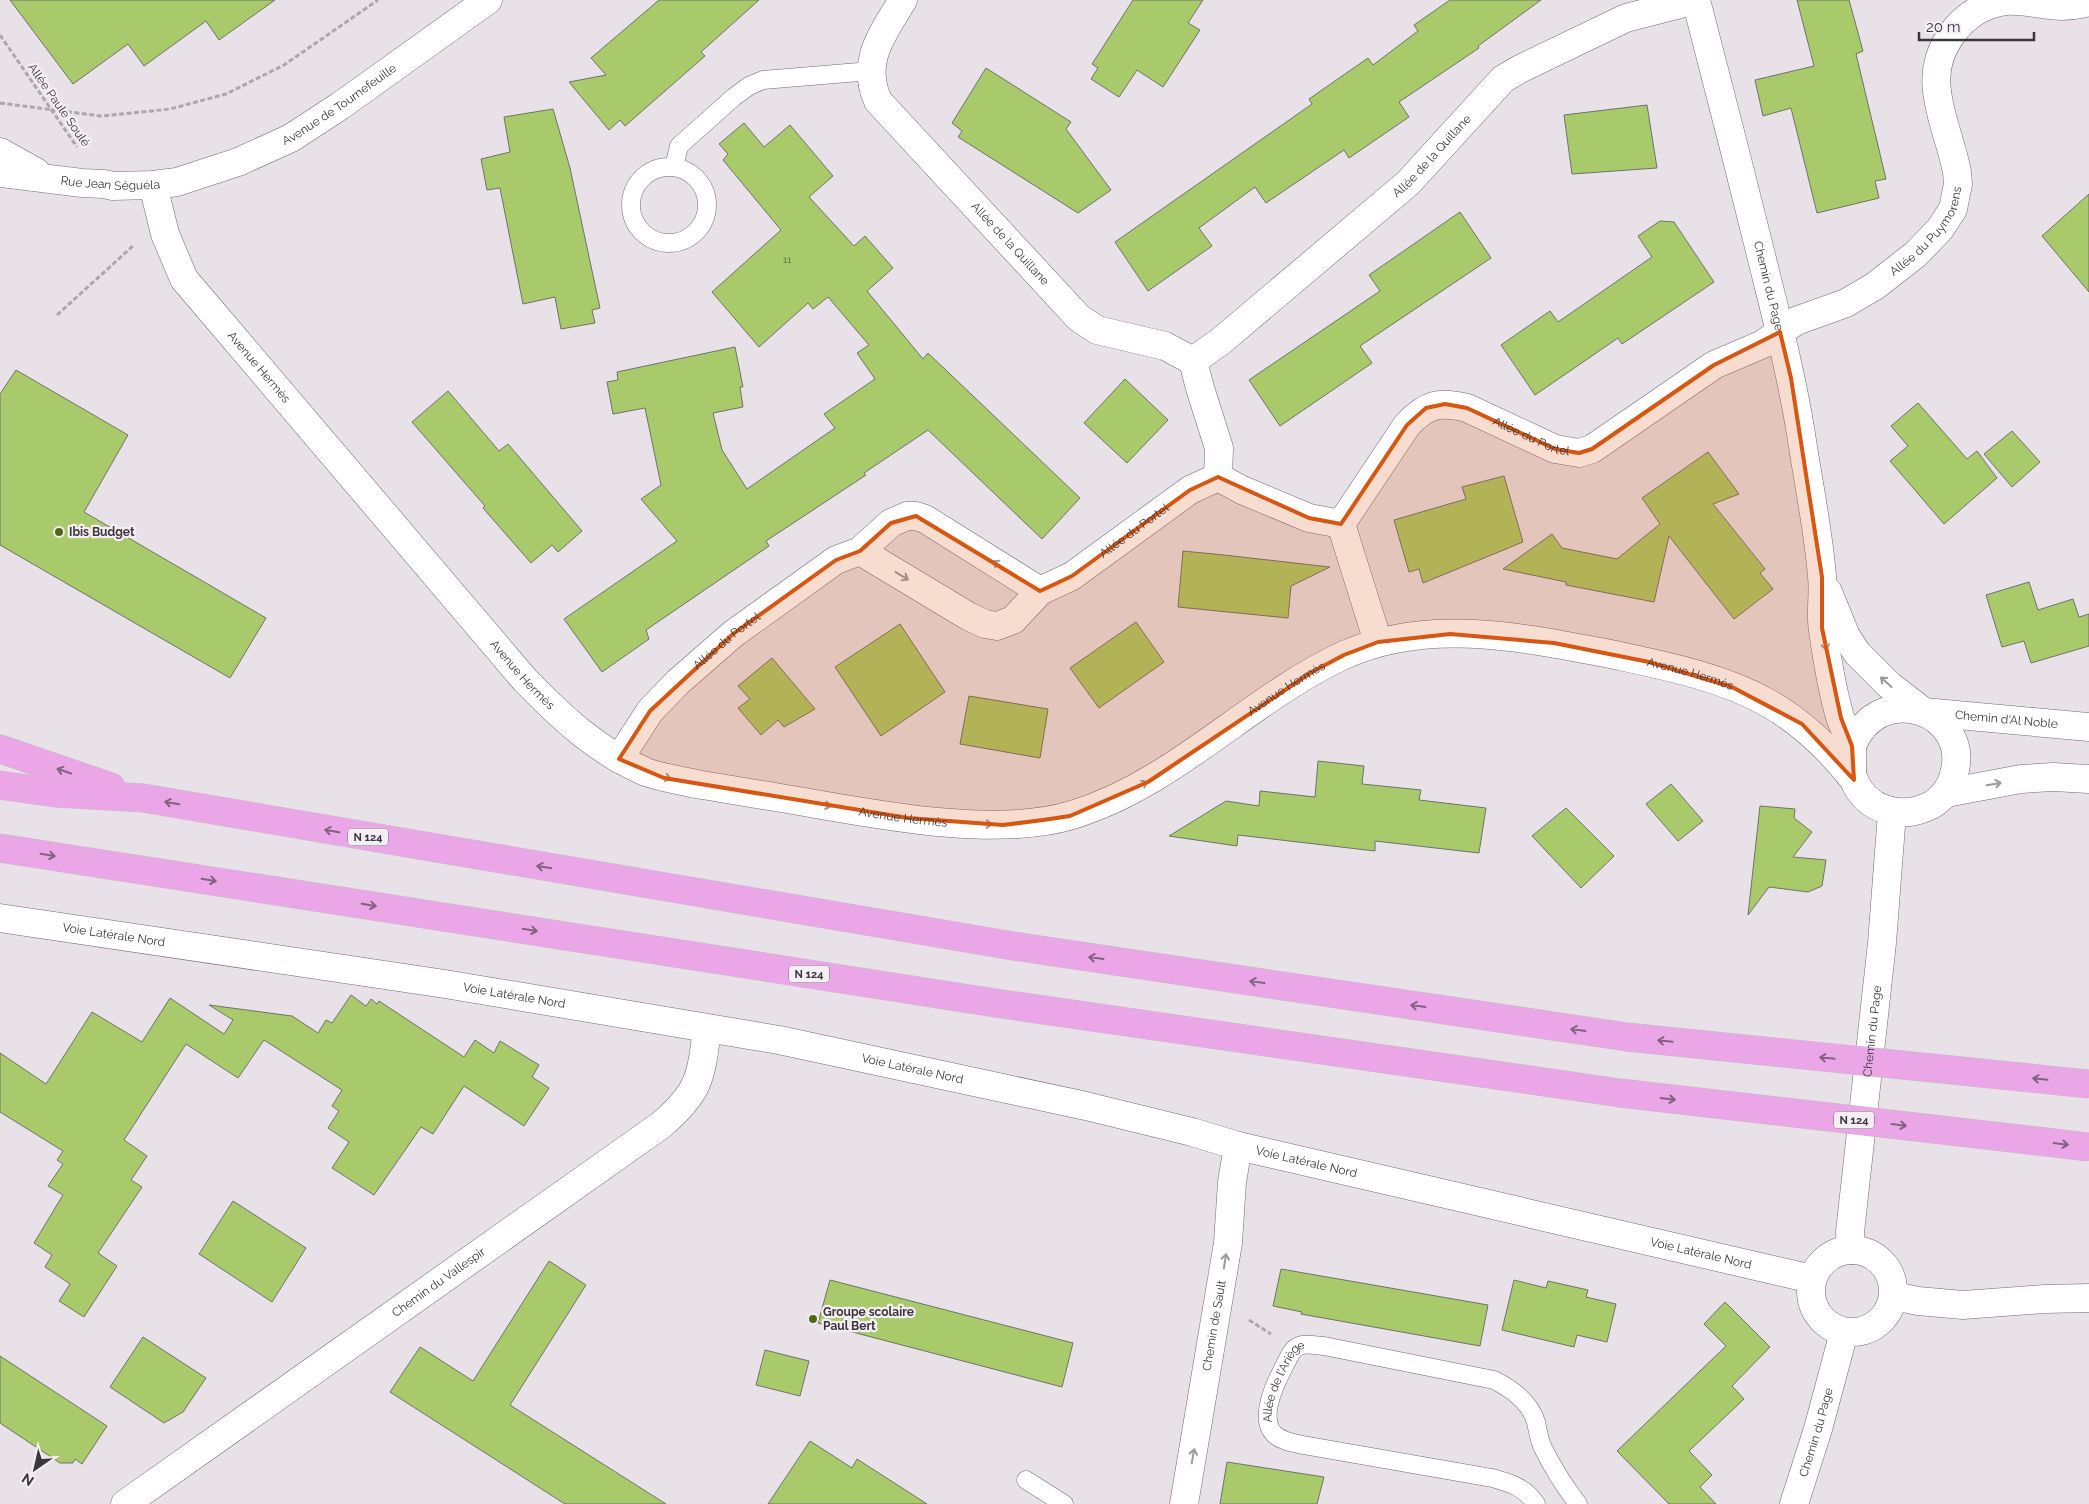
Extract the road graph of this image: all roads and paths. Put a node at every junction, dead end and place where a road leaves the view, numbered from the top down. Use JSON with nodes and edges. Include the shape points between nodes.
{"nodes":[{"id":1,"x":378,"y":0,"type":"edge"},
{"id":2,"x":488,"y":0,"type":"edge"},
{"id":3,"x":903,"y":0,"type":"edge"},
{"id":4,"x":1696,"y":0,"type":"edge"},
{"id":5,"x":2089,"y":2,"type":"edge"},
{"id":6,"x":0,"y":35,"type":"edge"},
{"id":7,"x":871,"y":71,"type":"junction"},
{"id":8,"x":0,"y":103,"type":"edge"},
{"id":9,"x":51,"y":110,"type":"junction"},
{"id":10,"x":0,"y":152,"type":"edge"},
{"id":11,"x":674,"y":167,"type":"junction"},
{"id":12,"x":0,"y":173,"type":"edge"},
{"id":13,"x":46,"y":178,"type":"junction"},
{"id":14,"x":104,"y":184,"type":"junction"},
{"id":15,"x":165,"y":184,"type":"junction"},
{"id":16,"x":162,"y":222,"type":"junction"},
{"id":17,"x":57,"y":315,"type":"dead end"},
{"id":18,"x":1780,"y":332,"type":"junction"},
{"id":19,"x":1193,"y":360,"type":"junction"},
{"id":20,"x":1218,"y":477,"type":"junction"},
{"id":21,"x":1341,"y":524,"type":"junction"},
{"id":22,"x":860,"y":551,"type":"junction"},
{"id":23,"x":1822,"y":577,"type":"junction"},
{"id":24,"x":1040,"y":591,"type":"junction"},
{"id":25,"x":1378,"y":642,"type":"junction"},
{"id":26,"x":1924,"y":712,"type":"junction"},
{"id":27,"x":2089,"y":728,"type":"edge"},
{"id":28,"x":1852,"y":746,"type":"junction"},
{"id":29,"x":0,"y":749,"type":"edge"},
{"id":30,"x":619,"y":759,"type":"junction"},
{"id":31,"x":2089,"y":779,"type":"edge"},
{"id":32,"x":1854,"y":780,"type":"junction"},
{"id":33,"x":0,"y":785,"type":"edge"},
{"id":34,"x":1946,"y":792,"type":"junction"},
{"id":35,"x":143,"y":798,"type":"junction"},
{"id":36,"x":1892,"y":812,"type":"junction"},
{"id":37,"x":0,"y":848,"type":"edge"},
{"id":38,"x":0,"y":918,"type":"edge"},
{"id":39,"x":708,"y":1029,"type":"junction"},
{"id":40,"x":2089,"y":1084,"type":"edge"},
{"id":41,"x":1238,"y":1146,"type":"junction"},
{"id":42,"x":2089,"y":1147,"type":"edge"},
{"id":43,"x":1850,"y":1250,"type":"junction"},
{"id":44,"x":1812,"y":1279,"type":"junction"},
{"id":45,"x":1894,"y":1296,"type":"junction"},
{"id":46,"x":2089,"y":1298,"type":"edge"},
{"id":47,"x":1219,"y":1300,"type":"junction"},
{"id":48,"x":1844,"y":1332,"type":"junction"},
{"id":49,"x":1294,"y":1349,"type":"junction"},
{"id":50,"x":1026,"y":1480,"type":"dead end"},
{"id":51,"x":124,"y":1504,"type":"edge"},
{"id":52,"x":1064,"y":1504,"type":"edge"},
{"id":53,"x":1184,"y":1504,"type":"edge"},
{"id":54,"x":1536,"y":1504,"type":"edge"},
{"id":55,"x":1578,"y":1504,"type":"edge"},
{"id":56,"x":1794,"y":1504,"type":"edge"}],
"edges":[{"from":1,"to":9,"type":"path","via":[[284,64],[226,94],[170,109],[101,116]]},
{"from":2,"to":15,"type":"street","name":"Avenue de Tournefeuille","via":[[291,138],[238,162]]},
{"from":3,"to":7,"type":"street","name":"Allée de la Quillane","via":[[880,37]]},
{"from":4,"to":18,"type":"street","name":"Chemin du Page"},
{"from":4,"to":19,"type":"street","name":"Allée de la Quillane","via":[[1626,18],[1503,79],[1408,183],[1221,341]]},
{"from":5,"to":18,"type":"street","name":"Allée du Puymorens","via":[[2064,6],[2005,1],[1979,10],[1958,26],[1942,52],[1936,77],[1958,184],[1948,218],[1929,241],[1875,286],[1846,303],[1796,321]]},
{"from":6,"to":9,"type":"path","name":"Allée Paule Soulé"},
{"from":7,"to":11,"type":"lane","via":[[763,80],[749,86],[679,146]]},
{"from":7,"to":19,"type":"street","name":"Allée de la Quillane","via":[[878,101],[1079,318],[1097,330],[1165,346]]},
{"from":8,"to":9,"type":"path"},
{"from":9,"to":14,"type":"path","name":"Allée Paule Soulé"},
{"from":10,"to":13,"type":"street","name":"Rue Jean Séguéla"},
{"from":11,"to":11,"type":"lane","via":[[658,168],[645,175],[635,187],[631,201],[632,216],[639,229],[650,239],[665,244],[693,236],[703,224],[708,210],[700,181]]},
{"from":12,"to":13,"type":"street","name":"Rue Jean Séguéla"},
{"from":13,"to":14,"type":"street","name":"Rue Jean Séguéla"},
{"from":14,"to":15,"type":"street","name":"Rue Jean Séguéla"},
{"from":15,"to":16,"type":"street","name":"Avenue Hermès"},
{"from":16,"to":17,"type":"path"},
{"from":16,"to":30,"type":"street","name":"Avenue Hermès","via":[[184,279],[525,680],[579,732]]},
{"from":18,"to":21,"type":"street","name":"Allée du Portel","via":[[1763,344],[1714,365],[1592,449],[1579,453],[1555,449],[1467,408],[1445,404],[1426,408],[1406,425]]},
{"from":18,"to":23,"type":"street","name":"Chemin du Page","via":[[1791,378]]},
{"from":19,"to":20,"type":"street","via":[[1219,448]]},
{"from":20,"to":21,"type":"street","via":[[1309,518]]},
{"from":20,"to":24,"type":"street","name":"Allée du Portel","via":[[1190,490],[1072,576]]},
{"from":21,"to":25,"type":"street"},
{"from":24,"to":22,"type":"street","name":"Allée du Portel","one_way":true,"via":[[916,516],[891,523]]},
{"from":22,"to":24,"type":"street","name":"Allée du Portel","one_way":true,"via":[[985,624],[997,626],[1013,620]]},
{"from":22,"to":30,"type":"street","name":"Allée du Portel","via":[[836,560],[733,634],[650,711]]},
{"from":26,"to":23,"type":"street","name":"Chemin du Page","one_way":true,"via":[[1889,685],[1857,653],[1846,636]]},
{"from":23,"to":28,"type":"street","name":"Chemin du Page","one_way":true,"via":[[1822,628],[1841,718]]},
{"from":30,"to":25,"type":"street","name":"Avenue Hermès","one_way":true,"via":[[664,778],[908,818],[1003,825],[1070,816],[1148,782],[1312,672]]},
{"from":25,"to":32,"type":"street","name":"Avenue Hermès","via":[[1414,636],[1491,635],[1554,643],[1697,675],[1765,701],[1802,724]]},
{"from":26,"to":27,"type":"street","name":"Chemin d'Al Noble"},
{"from":26,"to":28,"type":"street","via":[[1908,708],[1891,709],[1876,715],[1865,723]]},
{"from":26,"to":34,"type":"street","via":[[1949,733],[1954,746],[1954,774]]},
{"from":28,"to":32,"type":"street","via":[[1850,763]]},
{"from":35,"to":29,"type":"highway","one_way":true},
{"from":34,"to":31,"type":"street","one_way":true,"via":[[2021,779]]},
{"from":32,"to":36,"type":"street","via":[[1863,795],[1876,806]]},
{"from":33,"to":35,"type":"highway","number":"N 124","via":[[56,793]]},
{"from":34,"to":36,"type":"street","via":[[1932,806],[1912,813]]},
{"from":40,"to":35,"type":"highway","number":"N 124","one_way":true,"bridge":true,"via":[[1626,1037],[1013,946]]},
{"from":36,"to":43,"type":"street","name":"Chemin du Page","via":[[1882,943]]},
{"from":37,"to":42,"type":"highway","number":"N 124","one_way":true,"bridge":true,"via":[[1002,1004],[1620,1093]]},
{"from":38,"to":39,"type":"street","name":"Voie Latérale Nord","via":[[445,984]]},
{"from":39,"to":41,"type":"street","name":"Voie Latérale Nord","via":[[779,1040],[1076,1104]]},
{"from":39,"to":51,"type":"street","name":"Chemin du Vallespir","via":[[698,1081],[679,1109],[661,1125]]},
{"from":41,"to":44,"type":"street","name":"Voie Latérale Nord"},
{"from":47,"to":41,"type":"street","name":"Chemin de Sault","one_way":true},
{"from":43,"to":44,"type":"street","via":[[1826,1259]]},
{"from":43,"to":45,"type":"street","via":[[1864,1251],[1877,1258],[1893,1282]]},
{"from":44,"to":48,"type":"street","via":[[1813,1306],[1820,1318]]},
{"from":45,"to":46,"type":"street","via":[[1963,1306]]},
{"from":45,"to":48,"type":"street","via":[[1890,1310],[1871,1329]]},
{"from":47,"to":49,"type":"path"},
{"from":53,"to":47,"type":"street","name":"Chemin de Sault","one_way":true},
{"from":48,"to":56,"type":"street","name":"Chemin du Page"},
{"from":49,"to":54,"type":"lane","name":"Allée de l'Ariège","via":[[1277,1381],[1268,1412],[1270,1427],[1279,1438],[1302,1445],[1492,1478],[1524,1490]]},
{"from":49,"to":55,"type":"lane","name":"Allée de l'Ariège","via":[[1304,1344],[1324,1346],[1494,1380],[1505,1385],[1522,1398],[1530,1410],[1536,1421],[1541,1446]]},
{"from":50,"to":52,"type":"lane"}]}
